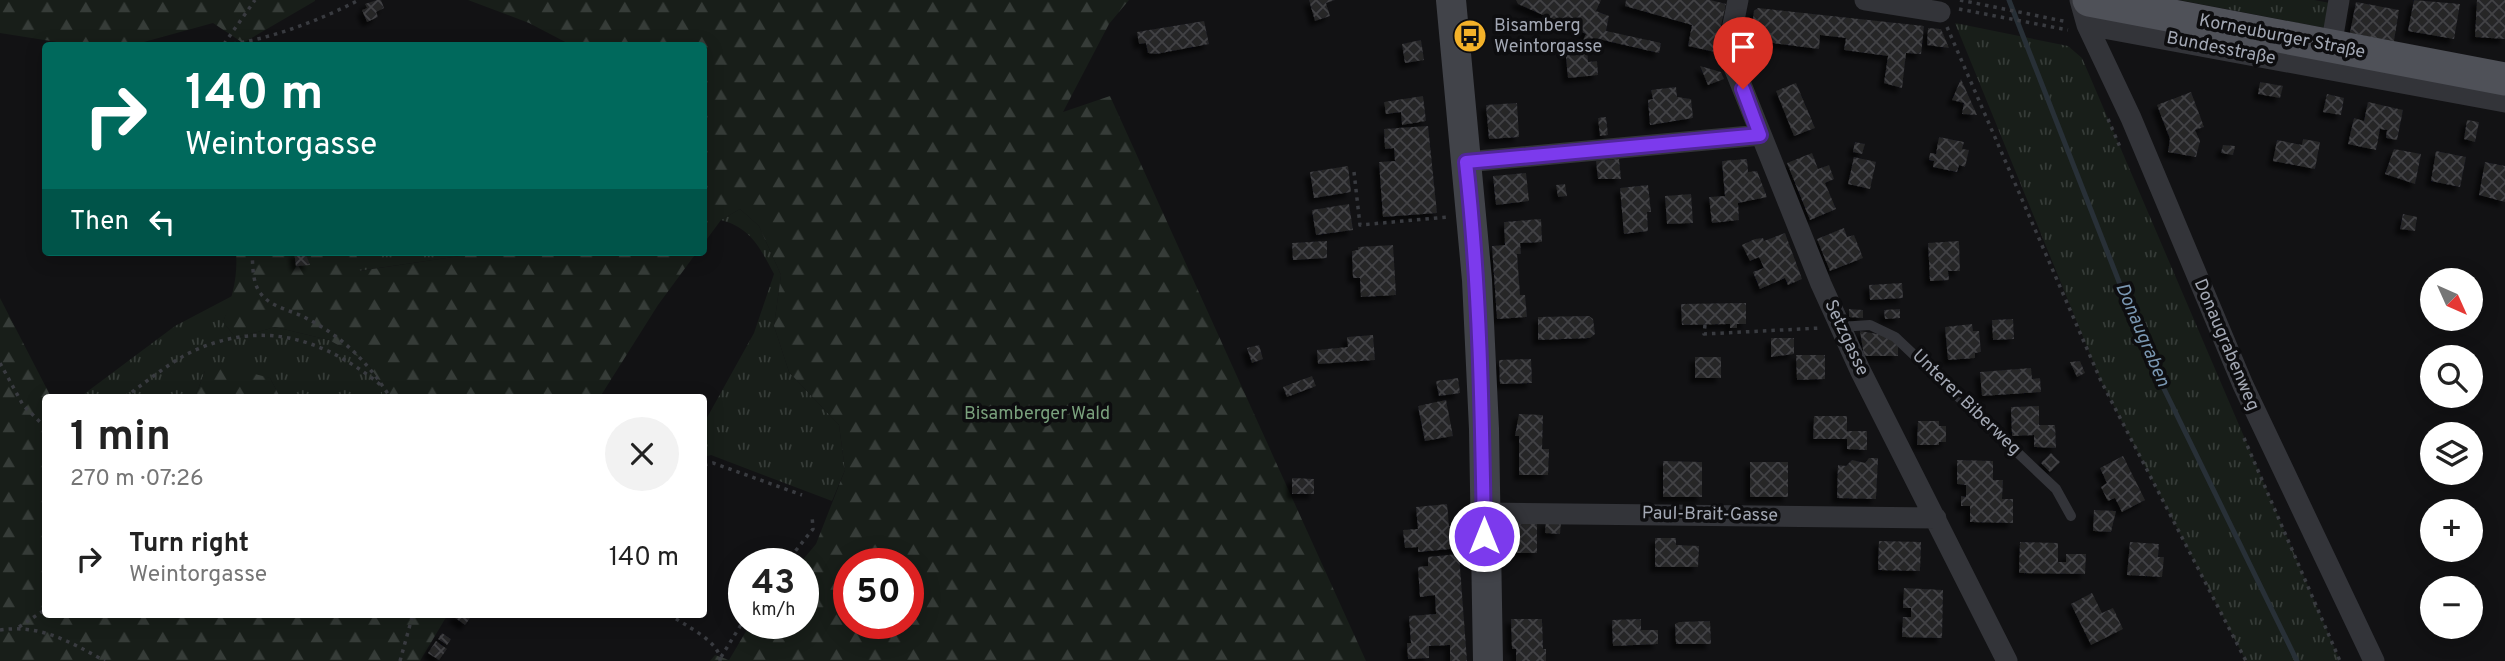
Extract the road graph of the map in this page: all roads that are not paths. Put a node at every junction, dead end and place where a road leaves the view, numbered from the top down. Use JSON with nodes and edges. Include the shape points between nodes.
{"nodes":[{"id":1,"x":1738,"y":0,"type":"edge"},
{"id":2,"x":1865,"y":0,"type":"edge"},
{"id":3,"x":2080,"y":0,"type":"edge"},
{"id":4,"x":2339,"y":0,"type":"edge"},
{"id":5,"x":1450,"y":3,"type":"edge"},
{"id":6,"x":1940,"y":12,"type":"road end"},
{"id":7,"x":2083,"y":20,"type":"edge"},
{"id":8,"x":2331,"y":47,"type":"junction"},
{"id":9,"x":2505,"y":79,"type":"edge"},
{"id":10,"x":2505,"y":102,"type":"edge"},
{"id":11,"x":1760,"y":135,"type":"junction"},
{"id":12,"x":1466,"y":162,"type":"junction"},
{"id":13,"x":1840,"y":327,"type":"junction"},
{"id":14,"x":1484,"y":513,"type":"junction"},
{"id":15,"x":2071,"y":516,"type":"dead end"},
{"id":16,"x":1936,"y":518,"type":"junction"},
{"id":17,"x":1488,"y":661,"type":"edge"},
{"id":18,"x":2007,"y":661,"type":"edge"},
{"id":19,"x":2374,"y":661,"type":"edge"}],
"edges":[{"from":1,"to":11,"type":"street","name":"Setzgasse","via":[[1732,56]]},
{"from":2,"to":6,"type":"street"},
{"from":3,"to":7,"type":"street"},
{"from":4,"to":8,"type":"street"},
{"from":5,"to":12,"type":"main road"},
{"from":7,"to":8,"type":"main road","name":"Korneuburger Straße"},
{"from":7,"to":10,"type":"street","name":"Bundesstraße"},
{"from":7,"to":19,"type":"street","name":"Donaugrabenweg","via":[[2131,118],[2263,430]]},
{"from":8,"to":9,"type":"main road","name":"Korneuburger Straße"},
{"from":11,"to":12,"type":"street"},
{"from":11,"to":13,"type":"street","name":"Setzgasse"},
{"from":12,"to":14,"type":"main road","via":[[1483,415]]},
{"from":13,"to":15,"type":"lane","name":"Unterer Biberweg","via":[[1870,325],[1895,337],[2056,489]]},
{"from":13,"to":16,"type":"street","name":"Setzgasse"},
{"from":14,"to":16,"type":"street","name":"Paul-Brait-Gasse"},
{"from":14,"to":17,"type":"main road"},
{"from":16,"to":18,"type":"street","name":"Setzgasse"}]}
